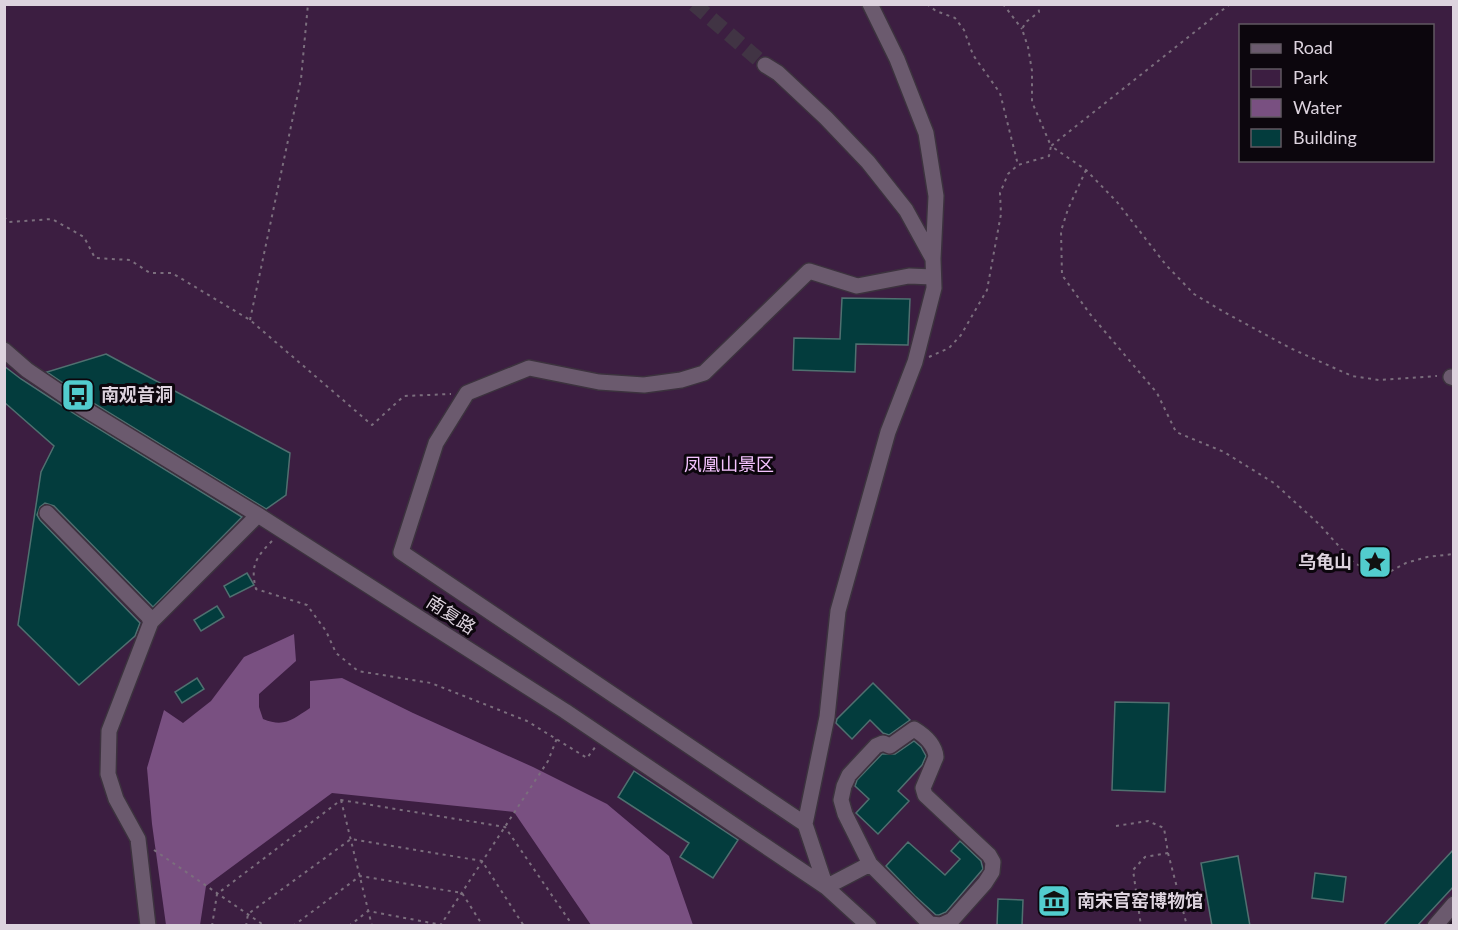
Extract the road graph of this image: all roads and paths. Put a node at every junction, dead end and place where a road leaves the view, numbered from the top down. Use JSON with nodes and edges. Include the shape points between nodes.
{"nodes":[{"id":1,"x":308,"y":4,"type":"edge"},
{"id":2,"x":870,"y":4,"type":"edge"},
{"id":3,"x":927,"y":4,"type":"edge"},
{"id":4,"x":1002,"y":4,"type":"edge"},
{"id":5,"x":1038,"y":4,"type":"edge"},
{"id":6,"x":1230,"y":4,"type":"edge"},
{"id":7,"x":1022,"y":29,"type":"junction"},
{"id":8,"x":765,"y":65,"type":"tunnel mouth"},
{"id":9,"x":1051,"y":146,"type":"junction"},
{"id":10,"x":1018,"y":165,"type":"junction"},
{"id":11,"x":1086,"y":171,"type":"junction"},
{"id":12,"x":4,"y":217,"type":"edge"},
{"id":13,"x":933,"y":259,"type":"junction"},
{"id":14,"x":933,"y":277,"type":"junction"},
{"id":15,"x":250,"y":321,"type":"junction"},
{"id":16,"x":4,"y":350,"type":"edge"},
{"id":17,"x":915,"y":362,"type":"junction"},
{"id":18,"x":1452,"y":378,"type":"edge"},
{"id":19,"x":466,"y":393,"type":"junction"},
{"id":20,"x":47,"y":513,"type":"dead end"},
{"id":21,"x":258,"y":515,"type":"junction"},
{"id":22,"x":282,"y":530,"type":"junction"},
{"id":23,"x":1454,"y":554,"type":"edge"},
{"id":24,"x":151,"y":622,"type":"junction"},
{"id":25,"x":603,"y":737,"type":"junction"},
{"id":26,"x":557,"y":738,"type":"junction"},
{"id":27,"x":341,"y":800,"type":"junction"},
{"id":28,"x":805,"y":824,"type":"junction"},
{"id":29,"x":1116,"y":826,"type":"dead end"},
{"id":30,"x":504,"y":827,"type":"junction"},
{"id":31,"x":138,"y":839,"type":"junction"},
{"id":32,"x":351,"y":839,"type":"junction"},
{"id":33,"x":1168,"y":853,"type":"junction"},
{"id":34,"x":482,"y":861,"type":"junction"},
{"id":35,"x":870,"y":864,"type":"junction"},
{"id":36,"x":360,"y":876,"type":"junction"},
{"id":37,"x":826,"y":887,"type":"junction"},
{"id":38,"x":462,"y":893,"type":"junction"},
{"id":39,"x":217,"y":894,"type":"junction"},
{"id":40,"x":1454,"y":904,"type":"edge"},
{"id":41,"x":369,"y":911,"type":"junction"},
{"id":42,"x":248,"y":914,"type":"junction"},
{"id":43,"x":441,"y":925,"type":"edge"},
{"id":44,"x":148,"y":926,"type":"edge"},
{"id":45,"x":212,"y":926,"type":"edge"},
{"id":46,"x":246,"y":926,"type":"edge"},
{"id":47,"x":265,"y":926,"type":"edge"},
{"id":48,"x":293,"y":926,"type":"edge"},
{"id":49,"x":349,"y":926,"type":"edge"},
{"id":50,"x":372,"y":926,"type":"edge"},
{"id":51,"x":483,"y":926,"type":"edge"},
{"id":52,"x":524,"y":926,"type":"edge"},
{"id":53,"x":573,"y":926,"type":"edge"},
{"id":54,"x":869,"y":926,"type":"edge"},
{"id":55,"x":1142,"y":926,"type":"edge"},
{"id":56,"x":1187,"y":926,"type":"edge"},
{"id":57,"x":1435,"y":926,"type":"edge"}],
"edges":[{"from":1,"to":15,"type":"path","via":[[301,79]]},
{"from":2,"to":13,"type":"street","via":[[926,133],[936,196]]},
{"from":3,"to":10,"type":"path","via":[[955,18],[973,55],[1000,93]]},
{"from":4,"to":7,"type":"path"},
{"from":5,"to":7,"type":"path","via":[[1039,12]]},
{"from":6,"to":9,"type":"path"},
{"from":7,"to":9,"type":"path","via":[[1032,71],[1032,102]]},
{"from":8,"to":13,"type":"street","via":[[826,118],[868,162],[906,210]]},
{"from":9,"to":10,"type":"path","via":[[1049,156]]},
{"from":9,"to":11,"type":"path"},
{"from":10,"to":17,"type":"path","via":[[1008,174],[1000,193],[1001,214],[987,291],[949,348]]},
{"from":11,"to":18,"type":"path","via":[[1194,294],[1224,312],[1352,376],[1379,380]]},
{"from":11,"to":23,"type":"path","via":[[1061,231],[1062,275],[1157,393],[1176,432],[1224,452],[1274,483],[1354,563],[1382,576],[1406,563]]},
{"from":12,"to":15,"type":"path","via":[[9,222],[52,219],[84,237],[95,258],[130,260],[150,273],[171,273]]},
{"from":13,"to":14,"type":"street"},
{"from":14,"to":17,"type":"street","via":[[934,288]]},
{"from":14,"to":19,"type":"street","via":[[909,276],[857,286],[809,271],[704,373],[681,380],[644,385],[598,382],[529,368]]},
{"from":15,"to":19,"type":"path","via":[[372,425],[404,396]]},
{"from":16,"to":21,"type":"street","name":"南复路","via":[[80,406]]},
{"from":17,"to":28,"type":"street","via":[[888,432],[838,611],[827,717]]},
{"from":19,"to":28,"type":"street","via":[[436,443],[400,552]]},
{"from":20,"to":24,"type":"street"},
{"from":21,"to":22,"type":"street","name":"南复路"},
{"from":21,"to":24,"type":"street"},
{"from":22,"to":25,"type":"street","name":"南复路"},
{"from":22,"to":26,"type":"path","via":[[258,555],[252,575],[256,589],[307,605],[336,653],[358,671],[431,683],[527,721]]},
{"from":24,"to":31,"type":"street","via":[[109,731],[108,774],[116,799]]},
{"from":25,"to":26,"type":"path","via":[[587,758]]},
{"from":25,"to":37,"type":"street","name":"南复路"},
{"from":26,"to":30,"type":"path","via":[[548,761]]},
{"from":27,"to":30,"type":"path"},
{"from":27,"to":32,"type":"path"},
{"from":27,"to":39,"type":"path"},
{"from":28,"to":37,"type":"street"},
{"from":29,"to":33,"type":"path","via":[[1148,821],[1164,828]]},
{"from":30,"to":34,"type":"path"},
{"from":30,"to":53,"type":"path"},
{"from":31,"to":39,"type":"path"},
{"from":31,"to":44,"type":"street"},
{"from":32,"to":34,"type":"path"},
{"from":32,"to":36,"type":"path"},
{"from":32,"to":42,"type":"path"},
{"from":33,"to":55,"type":"path","via":[[1145,857],[1132,870]]},
{"from":33,"to":56,"type":"path"},
{"from":34,"to":38,"type":"path"},
{"from":34,"to":52,"type":"path"},
{"from":35,"to":35,"type":"street","via":[[930,924],[941,925],[952,920],[992,872],[989,855],[926,795],[923,788],[936,757],[933,746],[917,730],[911,730],[890,746],[876,746],[844,786],[845,814]]},
{"from":35,"to":37,"type":"street"},
{"from":36,"to":38,"type":"path"},
{"from":36,"to":41,"type":"path"},
{"from":36,"to":48,"type":"path"},
{"from":37,"to":54,"type":"street","name":"南复路"},
{"from":38,"to":43,"type":"path"},
{"from":38,"to":51,"type":"path"},
{"from":39,"to":42,"type":"path"},
{"from":39,"to":45,"type":"path"},
{"from":40,"to":57,"type":"street"},
{"from":41,"to":43,"type":"path"},
{"from":41,"to":49,"type":"path"},
{"from":41,"to":50,"type":"path"},
{"from":42,"to":46,"type":"path"},
{"from":42,"to":47,"type":"path"}]}
